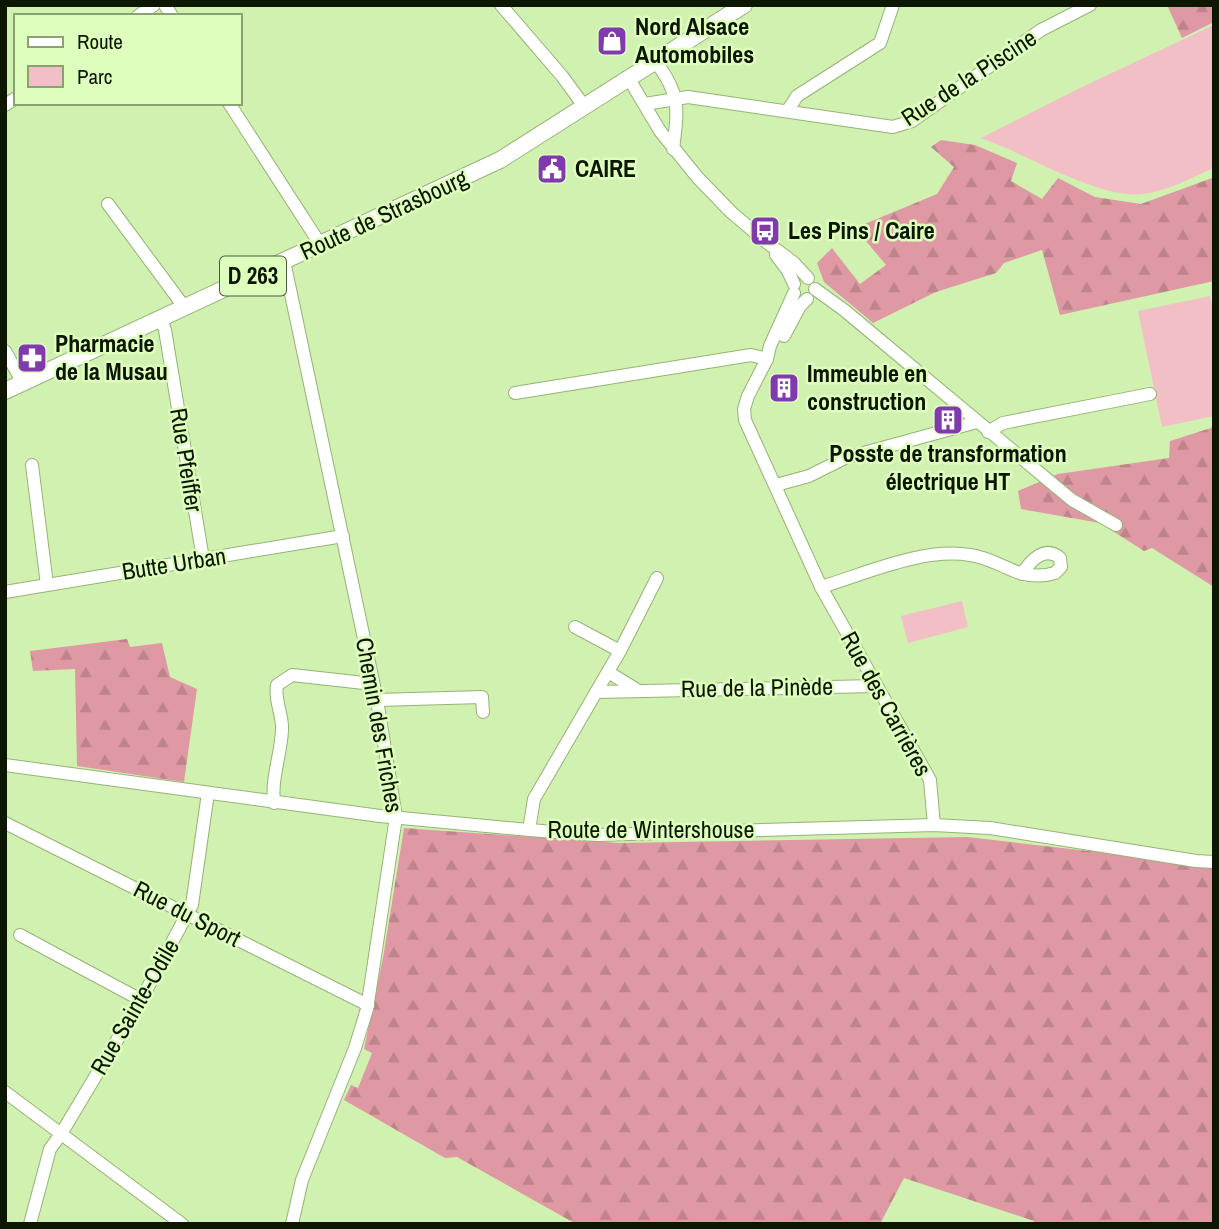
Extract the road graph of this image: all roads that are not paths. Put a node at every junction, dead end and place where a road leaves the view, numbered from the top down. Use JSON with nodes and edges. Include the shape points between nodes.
{"nodes":[{"id":1,"x":501,"y":5,"type":"edge"},
{"id":2,"x":744,"y":5,"type":"edge"},
{"id":3,"x":893,"y":5,"type":"edge"},
{"id":4,"x":1090,"y":5,"type":"edge"},
{"id":5,"x":655,"y":61,"type":"junction"},
{"id":6,"x":629,"y":79,"type":"junction"},
{"id":7,"x":677,"y":99,"type":"junction"},
{"id":8,"x":645,"y":104,"type":"junction"},
{"id":9,"x":230,"y":105,"type":"edge"},
{"id":10,"x":584,"y":106,"type":"junction"},
{"id":11,"x":788,"y":110,"type":"junction"},
{"id":12,"x":673,"y":149,"type":"junction"},
{"id":13,"x":108,"y":204,"type":"dead end"},
{"id":14,"x":765,"y":242,"type":"junction"},
{"id":15,"x":320,"y":244,"type":"junction"},
{"id":16,"x":284,"y":261,"type":"junction"},
{"id":17,"x":794,"y":288,"type":"junction"},
{"id":18,"x":810,"y":291,"type":"junction"},
{"id":19,"x":185,"y":308,"type":"junction"},
{"id":20,"x":160,"y":319,"type":"junction"},
{"id":21,"x":5,"y":351,"type":"edge"},
{"id":22,"x":765,"y":363,"type":"junction"},
{"id":23,"x":23,"y":383,"type":"junction"},
{"id":24,"x":5,"y":391,"type":"edge"},
{"id":25,"x":515,"y":393,"type":"dead end"},
{"id":26,"x":1150,"y":394,"type":"dead end"},
{"id":27,"x":977,"y":422,"type":"junction"},
{"id":28,"x":988,"y":432,"type":"junction"},
{"id":29,"x":32,"y":465,"type":"dead end"},
{"id":30,"x":776,"y":485,"type":"junction"},
{"id":31,"x":1116,"y":524,"type":"dead end"},
{"id":32,"x":343,"y":536,"type":"junction"},
{"id":33,"x":203,"y":559,"type":"junction"},
{"id":34,"x":1022,"y":573,"type":"dead end"},
{"id":35,"x":657,"y":578,"type":"dead end"},
{"id":36,"x":47,"y":585,"type":"junction"},
{"id":37,"x":821,"y":587,"type":"junction"},
{"id":38,"x":5,"y":592,"type":"edge"},
{"id":39,"x":575,"y":627,"type":"dead end"},
{"id":40,"x":620,"y":652,"type":"junction"},
{"id":41,"x":608,"y":671,"type":"junction"},
{"id":42,"x":373,"y":684,"type":"junction"},
{"id":43,"x":876,"y":685,"type":"junction"},
{"id":44,"x":639,"y":691,"type":"junction"},
{"id":45,"x":596,"y":692,"type":"junction"},
{"id":46,"x":377,"y":700,"type":"junction"},
{"id":47,"x":483,"y":712,"type":"dead end"},
{"id":48,"x":5,"y":765,"type":"edge"},
{"id":49,"x":208,"y":793,"type":"junction"},
{"id":50,"x":274,"y":803,"type":"junction"},
{"id":51,"x":396,"y":817,"type":"junction"},
{"id":52,"x":5,"y":823,"type":"edge"},
{"id":53,"x":933,"y":825,"type":"junction"},
{"id":54,"x":529,"y":830,"type":"junction"},
{"id":55,"x":1214,"y":862,"type":"edge"},
{"id":56,"x":188,"y":914,"type":"junction"},
{"id":57,"x":20,"y":935,"type":"dead end"},
{"id":58,"x":141,"y":1000,"type":"junction"},
{"id":59,"x":368,"y":1004,"type":"junction"},
{"id":60,"x":5,"y":1092,"type":"edge"},
{"id":61,"x":61,"y":1134,"type":"junction"},
{"id":62,"x":30,"y":1224,"type":"edge"},
{"id":63,"x":182,"y":1224,"type":"edge"},
{"id":64,"x":292,"y":1224,"type":"edge"}],
"edges":[{"from":1,"to":10,"type":"street"},
{"from":2,"to":5,"type":"main road","name":"Route de Strasbourg","number":"D 263"},
{"from":3,"to":11,"type":"street","via":[[880,43],[797,96]]},
{"from":4,"to":11,"type":"street","name":"Rue de la Piscine","via":[[1041,30],[912,121],[893,127]]},
{"from":5,"to":6,"type":"main road","name":"Route de Strasbourg","number":"D 263"},
{"from":5,"to":7,"type":"street"},
{"from":6,"to":8,"type":"street"},
{"from":6,"to":10,"type":"main road","name":"Route de Strasbourg","number":"D 263"},
{"from":7,"to":8,"type":"street","name":"Rue de la Piscine"},
{"from":7,"to":11,"type":"street","name":"Rue de la Piscine"},
{"from":7,"to":12,"type":"street"},
{"from":8,"to":12,"type":"street"},
{"from":9,"to":15,"type":"street"},
{"from":10,"to":15,"type":"main road","name":"Route de Strasbourg","number":"D 263","via":[[500,160]]},
{"from":12,"to":14,"type":"street","via":[[716,198]]},
{"from":13,"to":19,"type":"street"},
{"from":14,"to":17,"type":"street","via":[[787,270]]},
{"from":14,"to":18,"type":"street","via":[[791,261]]},
{"from":15,"to":16,"type":"main road","name":"Route de Strasbourg","number":"D 263"},
{"from":16,"to":19,"type":"main road","name":"Route de Strasbourg","number":"D 263"},
{"from":16,"to":32,"type":"street","name":"Chemin des Friches"},
{"from":17,"to":18,"type":"street","via":[[798,298]]},
{"from":17,"to":18,"type":"street","via":[[798,279]]},
{"from":17,"to":22,"type":"street","name":"Rue des Carrières"},
{"from":18,"to":22,"type":"street","name":"Rue des Carrières"},
{"from":18,"to":27,"type":"street","via":[[843,309]]},
{"from":19,"to":20,"type":"main road","name":"Route de Strasbourg","number":"D 263"},
{"from":20,"to":23,"type":"main road","name":"Route de Strasbourg","number":"D 263"},
{"from":20,"to":33,"type":"street","name":"Rue Pfeiffer"},
{"from":21,"to":23,"type":"street"},
{"from":22,"to":25,"type":"street","via":[[724,359]]},
{"from":22,"to":30,"type":"street","name":"Rue des Carrières","via":[[746,402],[745,420]]},
{"from":23,"to":24,"type":"main road","name":"Route de Strasbourg","number":"D 263"},
{"from":26,"to":28,"type":"street","via":[[1003,423]]},
{"from":27,"to":28,"type":"street"},
{"from":27,"to":30,"type":"street","via":[[845,458],[809,476]]},
{"from":28,"to":31,"type":"street","via":[[1072,500]]},
{"from":29,"to":36,"type":"street"},
{"from":30,"to":37,"type":"street","name":"Rue des Carrières"},
{"from":32,"to":33,"type":"street","name":"Butte Urban"},
{"from":32,"to":42,"type":"street","name":"Chemin des Friches"},
{"from":33,"to":36,"type":"street","name":"Butte Urban"},
{"from":34,"to":37,"type":"street","via":[[978,556],[956,554],[904,562]]},
{"from":35,"to":40,"type":"street"},
{"from":36,"to":38,"type":"street","name":"Butte Urban"},
{"from":37,"to":43,"type":"street","name":"Rue des Carrières"},
{"from":39,"to":40,"type":"street"},
{"from":40,"to":41,"type":"street"},
{"from":41,"to":44,"type":"street"},
{"from":41,"to":45,"type":"street"},
{"from":42,"to":46,"type":"street","name":"Chemin des Friches"},
{"from":42,"to":50,"type":"street","via":[[292,675],[277,685],[282,728]]},
{"from":43,"to":44,"type":"street","name":"Rue de la Pinède"},
{"from":43,"to":53,"type":"street","name":"Rue des Carrières","via":[[930,780]]},
{"from":44,"to":45,"type":"street","name":"Rue de la Pinède"},
{"from":45,"to":54,"type":"street","via":[[534,799]]},
{"from":46,"to":47,"type":"street","via":[[482,697]]},
{"from":46,"to":51,"type":"street","name":"Chemin des Friches"},
{"from":48,"to":49,"type":"street","name":"Route de Wintershouse"},
{"from":49,"to":50,"type":"street","name":"Route de Wintershouse"},
{"from":49,"to":56,"type":"street","name":"Rue Sainte-Odile"},
{"from":50,"to":51,"type":"street","name":"Route de Wintershouse"},
{"from":51,"to":54,"type":"street","name":"Route de Wintershouse"},
{"from":51,"to":59,"type":"street","name":"Chemin des Friches"},
{"from":52,"to":56,"type":"street","name":"Rue du Sport"},
{"from":53,"to":54,"type":"street","name":"Route de Wintershouse","via":[[597,835]]},
{"from":53,"to":55,"type":"street","name":"Route de Wintershouse","via":[[990,828]]},
{"from":56,"to":58,"type":"street","name":"Rue Sainte-Odile"},
{"from":56,"to":59,"type":"street","name":"Rue du Sport"},
{"from":57,"to":58,"type":"street"},
{"from":58,"to":61,"type":"street","name":"Rue Sainte-Odile"},
{"from":59,"to":64,"type":"street","name":"Chemin des Friches","via":[[302,1180]]},
{"from":60,"to":61,"type":"street"},
{"from":61,"to":62,"type":"street","name":"Rue Sainte-Odile","via":[[47,1157]]},
{"from":61,"to":63,"type":"street"}]}
